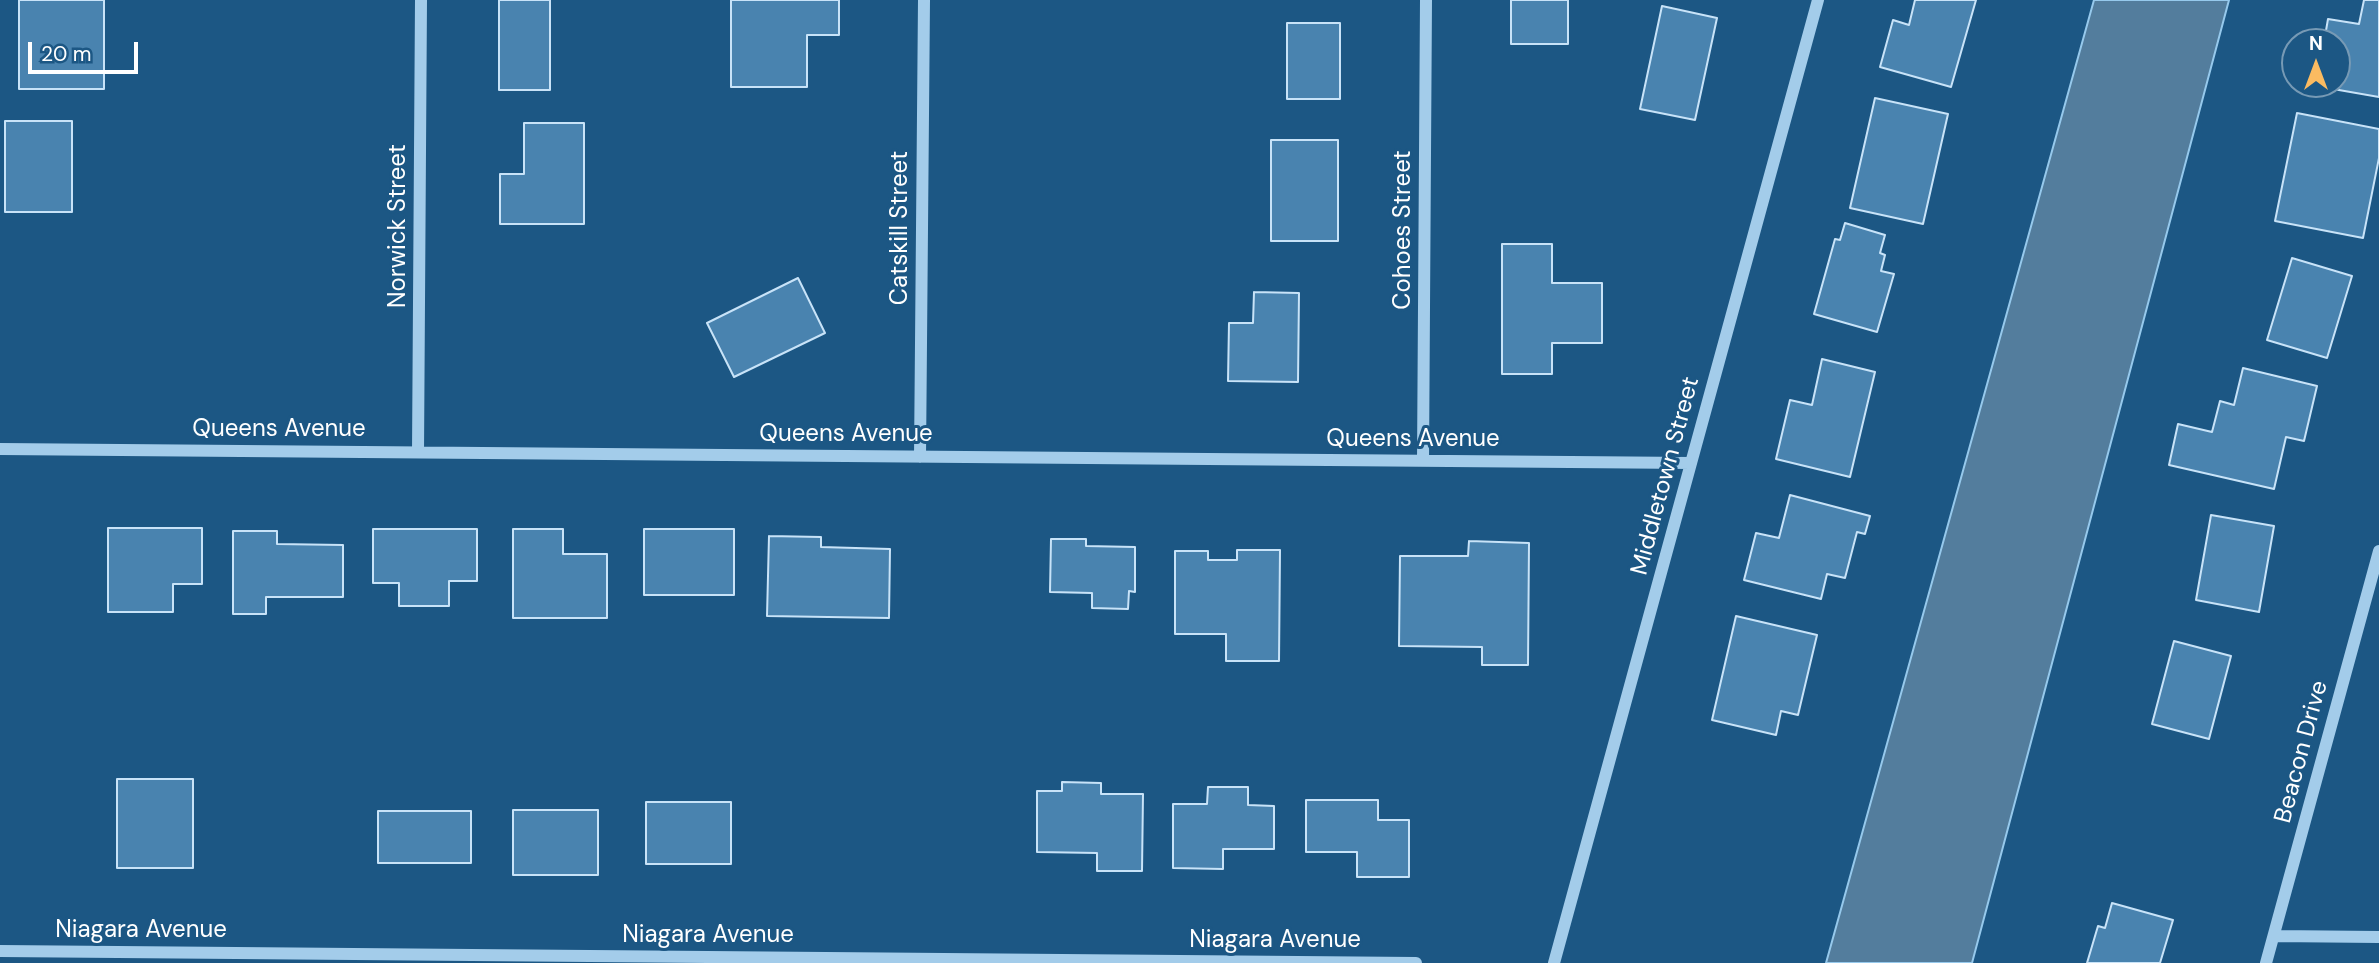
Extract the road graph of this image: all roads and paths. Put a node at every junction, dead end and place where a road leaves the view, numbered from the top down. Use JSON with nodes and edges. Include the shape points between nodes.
{"nodes":[{"id":1,"x":421,"y":0,"type":"edge"},
{"id":2,"x":924,"y":0,"type":"edge"},
{"id":3,"x":1426,"y":0,"type":"edge"},
{"id":4,"x":1818,"y":0,"type":"edge"},
{"id":5,"x":0,"y":449,"type":"edge"},
{"id":6,"x":418,"y":452,"type":"junction"},
{"id":7,"x":920,"y":457,"type":"junction"},
{"id":8,"x":1423,"y":461,"type":"junction"},
{"id":9,"x":1691,"y":463,"type":"junction"},
{"id":10,"x":2379,"y":551,"type":"edge"},
{"id":11,"x":2274,"y":936,"type":"junction"},
{"id":12,"x":2379,"y":937,"type":"edge"},
{"id":13,"x":0,"y":951,"type":"edge"},
{"id":14,"x":1416,"y":963,"type":"edge"},
{"id":15,"x":1555,"y":963,"type":"edge"},
{"id":16,"x":2266,"y":963,"type":"edge"}],
"edges":[{"from":1,"to":6,"type":"street","name":"Norwick Street"},
{"from":2,"to":7,"type":"street","name":"Catskill Street"},
{"from":3,"to":8,"type":"street","name":"Cohoes Street"},
{"from":4,"to":9,"type":"street","name":"Middletown Street"},
{"from":5,"to":6,"type":"street","name":"Queens Avenue"},
{"from":6,"to":7,"type":"street","name":"Queens Avenue"},
{"from":7,"to":8,"type":"street","name":"Queens Avenue"},
{"from":8,"to":9,"type":"street","name":"Queens Avenue"},
{"from":9,"to":15,"type":"street","name":"Middletown Street"},
{"from":10,"to":11,"type":"street","name":"Beacon Drive"},
{"from":11,"to":12,"type":"street"},
{"from":11,"to":16,"type":"street","name":"Beacon Drive"},
{"from":13,"to":14,"type":"street","name":"Niagara Avenue"}]}
